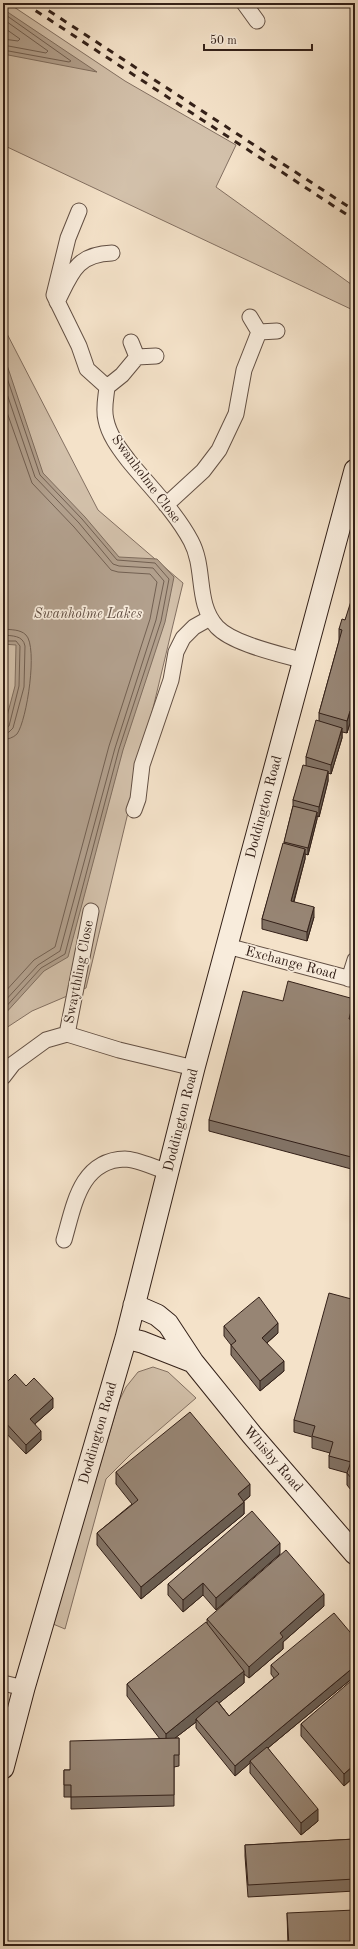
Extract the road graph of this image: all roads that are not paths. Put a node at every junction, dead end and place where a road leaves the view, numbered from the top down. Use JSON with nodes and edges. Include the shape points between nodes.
{"nodes":[{"id":1,"x":240,"y":3,"type":"edge"},
{"id":2,"x":244,"y":3,"type":"edge"},
{"id":3,"x":257,"y":21,"type":"dead end"},
{"id":4,"x":79,"y":211,"type":"dead end"},
{"id":5,"x":112,"y":254,"type":"dead end"},
{"id":6,"x":57,"y":303,"type":"junction"},
{"id":7,"x":250,"y":317,"type":"dead end"},
{"id":8,"x":277,"y":331,"type":"dead end"},
{"id":9,"x":259,"y":332,"type":"junction"},
{"id":10,"x":131,"y":342,"type":"dead end"},
{"id":11,"x":156,"y":356,"type":"dead end"},
{"id":12,"x":137,"y":357,"type":"junction"},
{"id":13,"x":107,"y":387,"type":"junction"},
{"id":14,"x":355,"y":470,"type":"edge"},
{"id":15,"x":166,"y":505,"type":"junction"},
{"id":16,"x":349,"y":518,"type":"edge"},
{"id":17,"x":210,"y":618,"type":"junction"},
{"id":18,"x":304,"y":661,"type":"junction"},
{"id":19,"x":134,"y":810,"type":"dead end"},
{"id":20,"x":91,"y":911,"type":"dead end"},
{"id":21,"x":227,"y":946,"type":"junction"},
{"id":22,"x":355,"y":960,"type":"edge"},
{"id":23,"x":352,"y":979,"type":"edge"},
{"id":24,"x":67,"y":1034,"type":"junction"},
{"id":25,"x":194,"y":1068,"type":"junction"},
{"id":26,"x":3,"y":1077,"type":"edge"},
{"id":27,"x":169,"y":1172,"type":"junction"},
{"id":28,"x":64,"y":1240,"type":"dead end"},
{"id":29,"x":134,"y":1305,"type":"junction"},
{"id":30,"x":126,"y":1338,"type":"junction"},
{"id":31,"x":193,"y":1362,"type":"junction"},
{"id":32,"x":355,"y":1554,"type":"edge"},
{"id":33,"x":3,"y":1683,"type":"edge"},
{"id":34,"x":24,"y":1688,"type":"junction"},
{"id":35,"x":3,"y":1768,"type":"edge"}],
"edges":[{"from":1,"to":2,"type":"street"},
{"from":2,"to":3,"type":"street"},
{"from":4,"to":6,"type":"street","via":[[56,280],[54,295]]},
{"from":5,"to":6,"type":"street","via":[[98,255],[82,261],[74,269]]},
{"from":6,"to":13,"type":"street","via":[[79,346],[87,369]]},
{"from":7,"to":9,"type":"street"},
{"from":8,"to":9,"type":"street"},
{"from":9,"to":15,"type":"street","via":[[244,370],[236,414],[219,450],[203,471]]},
{"from":10,"to":12,"type":"street"},
{"from":11,"to":12,"type":"street"},
{"from":12,"to":13,"type":"street","via":[[122,375]]},
{"from":13,"to":15,"type":"street","name":"Swanholme Close","via":[[106,420],[115,443]]},
{"from":14,"to":16,"type":"main road","name":"Doddington Road"},
{"from":15,"to":17,"type":"street","name":"Swanholme Close","via":[[191,541],[197,555],[204,605]]},
{"from":16,"to":18,"type":"main road","name":"Doddington Road"},
{"from":17,"to":18,"type":"street","name":"Swanholme Close","via":[[226,635]]},
{"from":17,"to":19,"type":"street","via":[[183,638],[176,652],[171,680],[142,765],[138,799]]},
{"from":18,"to":21,"type":"main road","name":"Doddington Road"},
{"from":20,"to":24,"type":"street","name":"Swaythling Close"},
{"from":21,"to":23,"type":"street","name":"Exchange Road"},
{"from":21,"to":25,"type":"main road","name":"Doddington Road"},
{"from":22,"to":23,"type":"street"},
{"from":24,"to":25,"type":"street","name":"Swaythling Close","via":[[119,1050]]},
{"from":24,"to":26,"type":"street","name":"Swaythling Close","via":[[46,1040],[13,1064]]},
{"from":25,"to":27,"type":"main road","name":"Doddington Road"},
{"from":27,"to":28,"type":"street","via":[[126,1159],[106,1162],[89,1174],[77,1194]]},
{"from":27,"to":29,"type":"main road","name":"Doddington Road"},
{"from":29,"to":30,"type":"main road","name":"Doddington Road"},
{"from":29,"to":31,"type":"main road","name":"Whisby Road","via":[[157,1315],[168,1324]]},
{"from":30,"to":31,"type":"main road","name":"Whisby Road"},
{"from":30,"to":34,"type":"main road","name":"Doddington Road"},
{"from":31,"to":32,"type":"main road","name":"Whisby Road"},
{"from":33,"to":34,"type":"street"},
{"from":34,"to":35,"type":"main road","name":"Doddington Road"}]}
